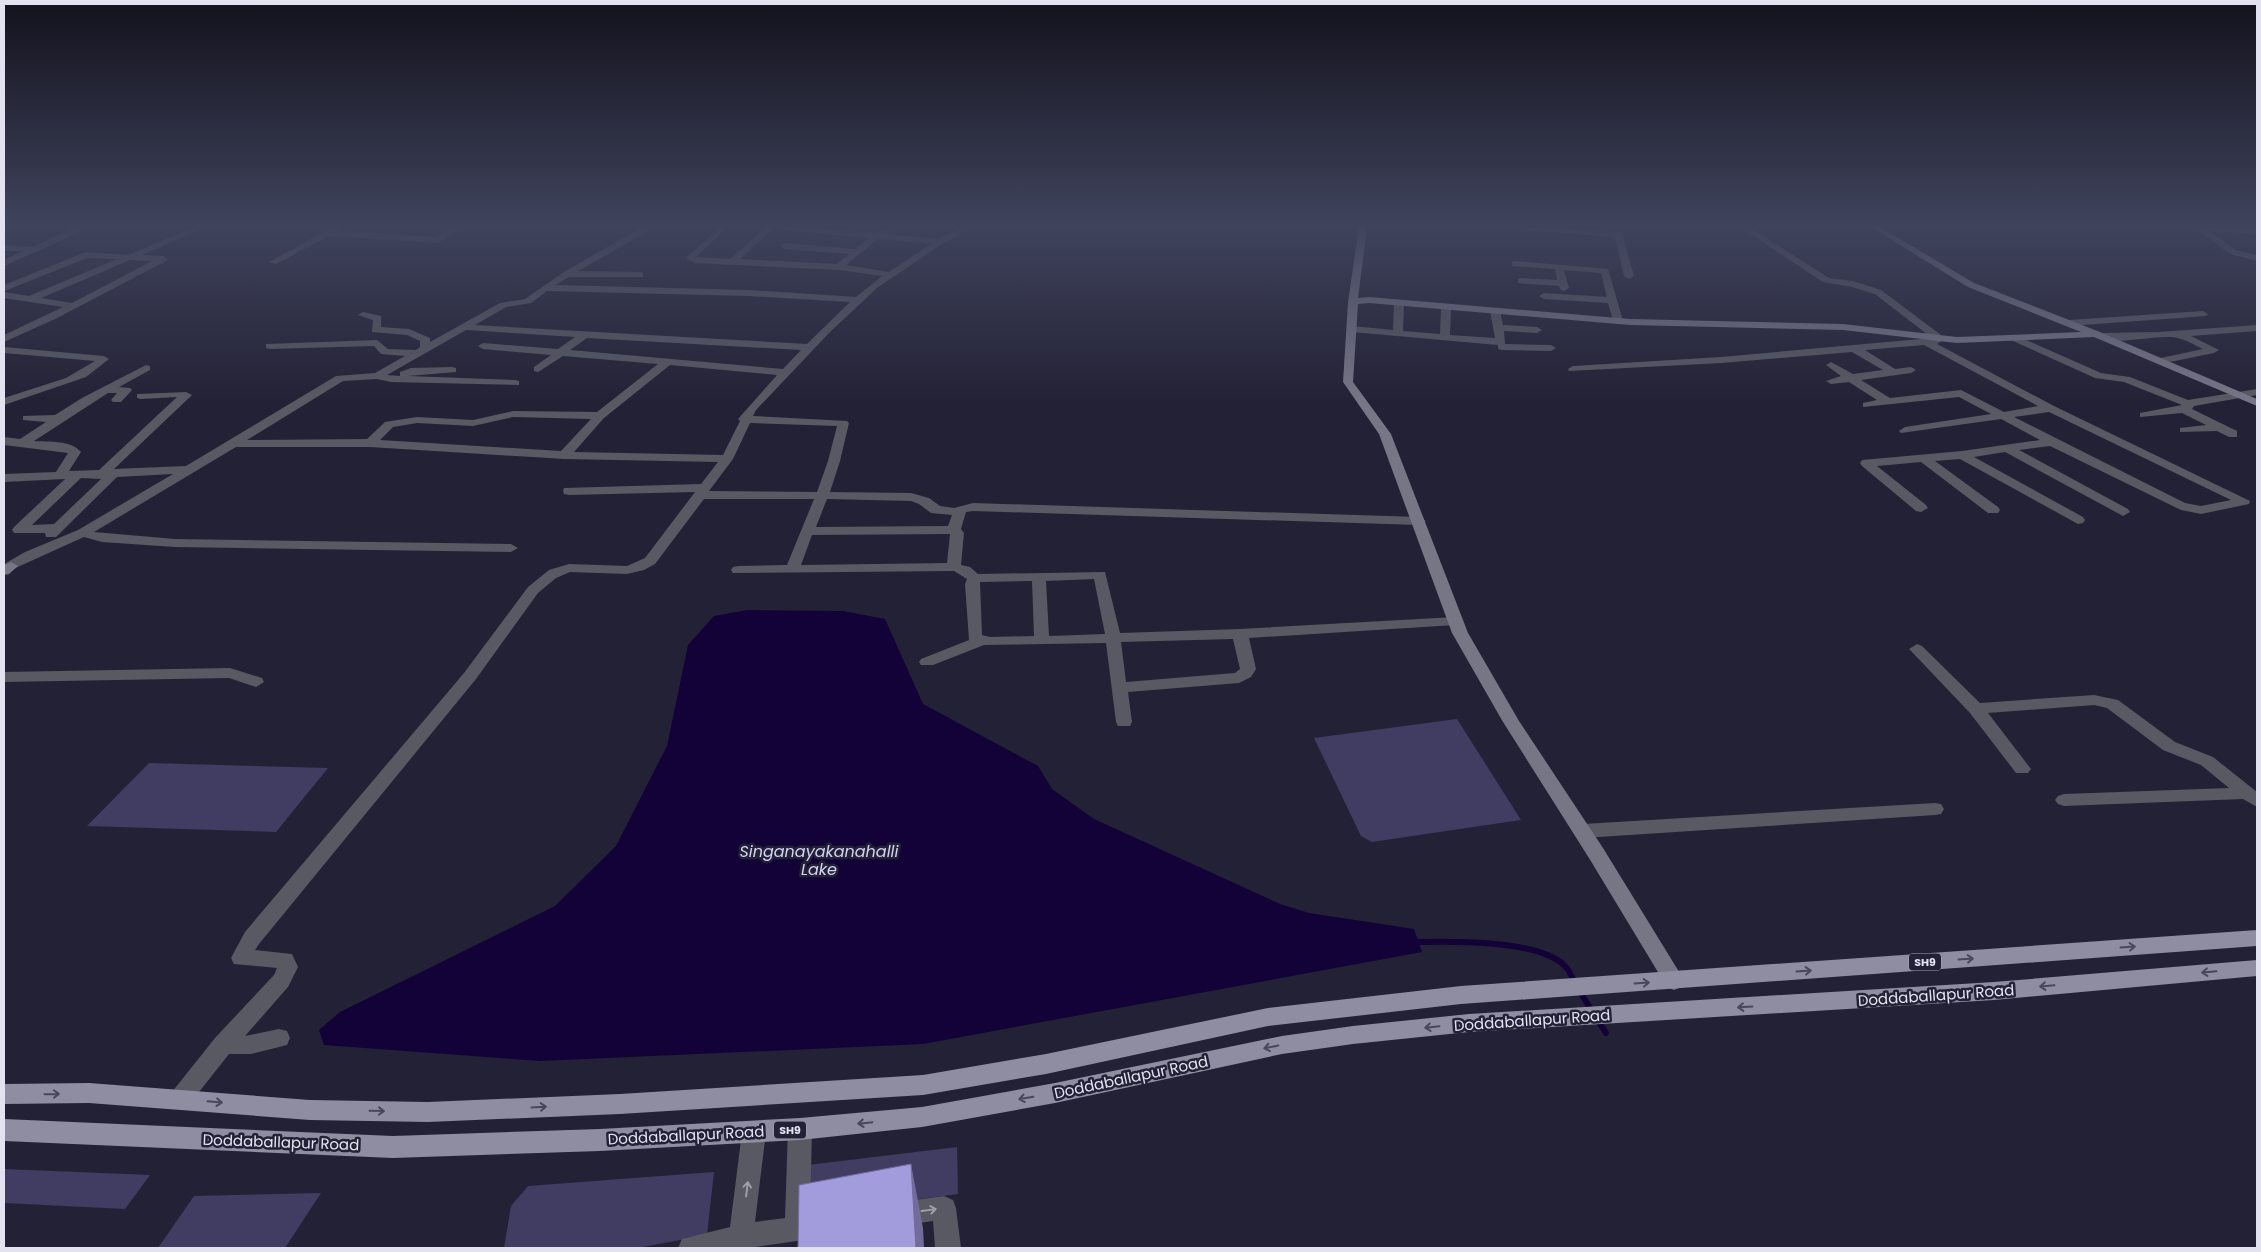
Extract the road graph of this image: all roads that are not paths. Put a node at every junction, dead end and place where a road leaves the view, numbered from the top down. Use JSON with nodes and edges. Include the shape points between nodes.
{"nodes":[{"id":1,"x":62,"y":285,"type":"edge"},
{"id":2,"x":112,"y":285,"type":"edge"},
{"id":3,"x":549,"y":285,"type":"edge"},
{"id":4,"x":876,"y":285,"type":"edge"},
{"id":5,"x":1355,"y":285,"type":"edge"},
{"id":6,"x":1616,"y":285,"type":"edge"},
{"id":7,"x":1857,"y":285,"type":"edge"},
{"id":8,"x":1972,"y":285,"type":"edge"},
{"id":9,"x":545,"y":288,"type":"junction"},
{"id":10,"x":4,"y":295,"type":"edge"},
{"id":11,"x":1544,"y":296,"type":"dead end"},
{"id":12,"x":30,"y":299,"type":"junction"},
{"id":13,"x":857,"y":300,"type":"junction"},
{"id":14,"x":1613,"y":300,"type":"junction"},
{"id":15,"x":1353,"y":302,"type":"junction"},
{"id":16,"x":1399,"y":304,"type":"junction"},
{"id":17,"x":73,"y":306,"type":"junction"},
{"id":18,"x":1446,"y":308,"type":"junction"},
{"id":19,"x":1495,"y":311,"type":"junction"},
{"id":20,"x":2203,"y":314,"type":"dead end"},
{"id":21,"x":363,"y":315,"type":"dead end"},
{"id":22,"x":1618,"y":321,"type":"junction"},
{"id":23,"x":2069,"y":323,"type":"junction"},
{"id":24,"x":462,"y":327,"type":"junction"},
{"id":25,"x":1499,"y":328,"type":"junction"},
{"id":26,"x":2257,"y":328,"type":"edge"},
{"id":27,"x":1352,"y":329,"type":"junction"},
{"id":28,"x":1537,"y":330,"type":"dead end"},
{"id":29,"x":2176,"y":333,"type":"junction"},
{"id":30,"x":1398,"y":334,"type":"junction"},
{"id":31,"x":585,"y":335,"type":"junction"},
{"id":32,"x":2098,"y":335,"type":"junction"},
{"id":33,"x":1445,"y":338,"type":"junction"},
{"id":34,"x":2015,"y":338,"type":"junction"},
{"id":35,"x":4,"y":339,"type":"edge"},
{"id":36,"x":1932,"y":340,"type":"junction"},
{"id":37,"x":270,"y":346,"type":"dead end"},
{"id":38,"x":482,"y":346,"type":"dead end"},
{"id":39,"x":810,"y":347,"type":"junction"},
{"id":40,"x":1502,"y":348,"type":"junction"},
{"id":41,"x":1551,"y":348,"type":"dead end"},
{"id":42,"x":1855,"y":349,"type":"junction"},
{"id":43,"x":4,"y":350,"type":"edge"},
{"id":44,"x":422,"y":350,"type":"junction"},
{"id":45,"x":563,"y":352,"type":"junction"},
{"id":46,"x":2160,"y":362,"type":"junction"},
{"id":47,"x":666,"y":363,"type":"junction"},
{"id":48,"x":1831,"y":365,"type":"dead end"},
{"id":49,"x":146,"y":368,"type":"dead end"},
{"id":50,"x":538,"y":369,"type":"dead end"},
{"id":51,"x":1574,"y":369,"type":"dead end"},
{"id":52,"x":452,"y":370,"type":"dead end"},
{"id":53,"x":1911,"y":370,"type":"dead end"},
{"id":54,"x":785,"y":372,"type":"junction"},
{"id":55,"x":1893,"y":372,"type":"junction"},
{"id":56,"x":376,"y":376,"type":"junction"},
{"id":57,"x":1850,"y":378,"type":"junction"},
{"id":58,"x":391,"y":379,"type":"junction"},
{"id":59,"x":424,"y":381,"type":"junction"},
{"id":60,"x":1831,"y":381,"type":"dead end"},
{"id":61,"x":514,"y":383,"type":"dead end"},
{"id":62,"x":108,"y":390,"type":"junction"},
{"id":63,"x":505,"y":390,"type":"dead end"},
{"id":64,"x":2257,"y":392,"type":"edge"},
{"id":65,"x":2238,"y":395,"type":"junction"},
{"id":66,"x":141,"y":396,"type":"dead end"},
{"id":67,"x":117,"y":400,"type":"dead end"},
{"id":68,"x":4,"y":402,"type":"edge"},
{"id":69,"x":1888,"y":402,"type":"junction"},
{"id":70,"x":2257,"y":404,"type":"edge"},
{"id":71,"x":1867,"y":405,"type":"dead end"},
{"id":72,"x":2185,"y":406,"type":"junction"},
{"id":73,"x":2050,"y":408,"type":"junction"},
{"id":74,"x":2144,"y":415,"type":"dead end"},
{"id":75,"x":600,"y":416,"type":"junction"},
{"id":76,"x":2003,"y":416,"type":"junction"},
{"id":77,"x":27,"y":418,"type":"dead end"},
{"id":78,"x":57,"y":419,"type":"junction"},
{"id":79,"x":744,"y":419,"type":"junction"},
{"id":80,"x":2219,"y":427,"type":"junction"},
{"id":81,"x":2184,"y":430,"type":"dead end"},
{"id":82,"x":1905,"y":431,"type":"dead end"},
{"id":83,"x":2233,"y":434,"type":"dead end"},
{"id":84,"x":4,"y":441,"type":"edge"},
{"id":85,"x":24,"y":442,"type":"junction"},
{"id":86,"x":2052,"y":442,"type":"junction"},
{"id":87,"x":370,"y":443,"type":"junction"},
{"id":88,"x":235,"y":444,"type":"junction"},
{"id":89,"x":2008,"y":449,"type":"junction"},
{"id":90,"x":564,"y":454,"type":"junction"},
{"id":91,"x":1962,"y":455,"type":"junction"},
{"id":92,"x":1923,"y":458,"type":"junction"},
{"id":93,"x":727,"y":459,"type":"junction"},
{"id":94,"x":191,"y":470,"type":"junction"},
{"id":95,"x":107,"y":474,"type":"junction"},
{"id":96,"x":76,"y":476,"type":"junction"},
{"id":97,"x":60,"y":477,"type":"junction"},
{"id":98,"x":4,"y":478,"type":"edge"},
{"id":99,"x":569,"y":491,"type":"dead end"},
{"id":100,"x":703,"y":491,"type":"junction"},
{"id":101,"x":822,"y":497,"type":"junction"},
{"id":102,"x":1921,"y":508,"type":"dead end"},
{"id":103,"x":1993,"y":510,"type":"dead end"},
{"id":104,"x":960,"y":512,"type":"junction"},
{"id":105,"x":2123,"y":512,"type":"dead end"},
{"id":106,"x":2078,"y":520,"type":"dead end"},
{"id":107,"x":1419,"y":521,"type":"junction"},
{"id":108,"x":56,"y":528,"type":"junction"},
{"id":109,"x":954,"y":530,"type":"junction"},
{"id":110,"x":806,"y":532,"type":"junction"},
{"id":111,"x":83,"y":533,"type":"junction"},
{"id":112,"x":511,"y":548,"type":"dead end"},
{"id":113,"x":30,"y":555,"type":"junction"},
{"id":114,"x":954,"y":567,"type":"junction"},
{"id":115,"x":6,"y":568,"type":"edge"},
{"id":116,"x":792,"y":569,"type":"junction"},
{"id":117,"x":738,"y":570,"type":"dead end"},
{"id":118,"x":1039,"y":576,"type":"junction"},
{"id":119,"x":975,"y":578,"type":"junction"},
{"id":120,"x":1455,"y":620,"type":"junction"},
{"id":121,"x":1240,"y":634,"type":"junction"},
{"id":122,"x":1113,"y":637,"type":"junction"},
{"id":123,"x":1042,"y":639,"type":"junction"},
{"id":124,"x":980,"y":641,"type":"junction"},
{"id":125,"x":1917,"y":649,"type":"dead end"},
{"id":126,"x":926,"y":662,"type":"dead end"},
{"id":127,"x":4,"y":677,"type":"edge"},
{"id":128,"x":256,"y":682,"type":"dead end"},
{"id":129,"x":1119,"y":688,"type":"junction"},
{"id":130,"x":1976,"y":709,"type":"junction"},
{"id":131,"x":1124,"y":722,"type":"dead end"},
{"id":132,"x":2022,"y":769,"type":"dead end"},
{"id":133,"x":2252,"y":797,"type":"edge"},
{"id":134,"x":2064,"y":800,"type":"dead end"},
{"id":135,"x":1935,"y":809,"type":"dead end"},
{"id":136,"x":1582,"y":831,"type":"junction"},
{"id":137,"x":2257,"y":938,"type":"edge"},
{"id":138,"x":2257,"y":968,"type":"edge"},
{"id":139,"x":1674,"y":981,"type":"junction"},
{"id":140,"x":279,"y":1038,"type":"dead end"},
{"id":141,"x":223,"y":1045,"type":"junction"},
{"id":142,"x":4,"y":1094,"type":"edge"},
{"id":143,"x":180,"y":1100,"type":"junction"},
{"id":144,"x":800,"y":1129,"type":"junction"},
{"id":145,"x":4,"y":1130,"type":"edge"},
{"id":146,"x":754,"y":1132,"type":"junction"},
{"id":147,"x":878,"y":1217,"type":"edge"},
{"id":148,"x":840,"y":1223,"type":"edge"},
{"id":149,"x":797,"y":1229,"type":"junction"},
{"id":150,"x":754,"y":1240,"type":"edge"},
{"id":151,"x":691,"y":1248,"type":"edge"},
{"id":152,"x":948,"y":1248,"type":"edge"}],
"edges":[{"from":1,"to":12,"type":"street"},
{"from":2,"to":17,"type":"street"},
{"from":3,"to":9,"type":"street"},
{"from":4,"to":13,"type":"street"},
{"from":5,"to":15,"type":"street"},
{"from":6,"to":14,"type":"street"},
{"from":7,"to":36,"type":"street","via":[[1878,292]]},
{"from":8,"to":23,"type":"street"},
{"from":9,"to":13,"type":"street","via":[[749,293]]},
{"from":9,"to":24,"type":"street","via":[[528,300],[503,305]]},
{"from":10,"to":12,"type":"street"},
{"from":11,"to":14,"type":"street"},
{"from":12,"to":17,"type":"street"},
{"from":13,"to":39,"type":"street"},
{"from":14,"to":22,"type":"street"},
{"from":15,"to":16,"type":"street","via":[[1369,300]]},
{"from":15,"to":27,"type":"street"},
{"from":16,"to":18,"type":"street"},
{"from":16,"to":30,"type":"street"},
{"from":17,"to":35,"type":"street"},
{"from":18,"to":19,"type":"street"},
{"from":18,"to":33,"type":"street"},
{"from":19,"to":22,"type":"street"},
{"from":19,"to":25,"type":"street"},
{"from":20,"to":23,"type":"street"},
{"from":21,"to":44,"type":"street","via":[[378,318],[376,330],[409,332],[426,340]]},
{"from":22,"to":36,"type":"street","via":[[1843,327]]},
{"from":23,"to":32,"type":"street"},
{"from":24,"to":31,"type":"street"},
{"from":24,"to":44,"type":"street"},
{"from":25,"to":28,"type":"street"},
{"from":25,"to":40,"type":"street"},
{"from":26,"to":29,"type":"street"},
{"from":27,"to":30,"type":"street"},
{"from":27,"to":107,"type":"street","via":[[1348,382],[1385,434]]},
{"from":29,"to":32,"type":"street","via":[[2144,337]]},
{"from":29,"to":46,"type":"street","via":[[2214,350]]},
{"from":30,"to":33,"type":"street"},
{"from":31,"to":39,"type":"street"},
{"from":31,"to":45,"type":"street"},
{"from":32,"to":34,"type":"street"},
{"from":32,"to":46,"type":"street"},
{"from":33,"to":40,"type":"street"},
{"from":34,"to":36,"type":"street"},
{"from":34,"to":72,"type":"street","via":[[2099,376],[2132,380]]},
{"from":36,"to":42,"type":"street"},
{"from":36,"to":73,"type":"street"},
{"from":37,"to":44,"type":"street","via":[[377,343],[385,352]]},
{"from":38,"to":45,"type":"street"},
{"from":39,"to":54,"type":"street"},
{"from":40,"to":41,"type":"street"},
{"from":42,"to":51,"type":"street"},
{"from":42,"to":55,"type":"street"},
{"from":43,"to":68,"type":"street","via":[[104,359],[81,375]]},
{"from":44,"to":56,"type":"street"},
{"from":45,"to":47,"type":"street"},
{"from":45,"to":50,"type":"street"},
{"from":46,"to":65,"type":"street"},
{"from":47,"to":54,"type":"street"},
{"from":47,"to":75,"type":"street"},
{"from":48,"to":57,"type":"street"},
{"from":49,"to":62,"type":"street"},
{"from":52,"to":58,"type":"street","via":[[411,371]]},
{"from":53,"to":55,"type":"street"},
{"from":54,"to":79,"type":"street"},
{"from":55,"to":57,"type":"street"},
{"from":56,"to":58,"type":"street"},
{"from":56,"to":88,"type":"street","via":[[340,378]]},
{"from":57,"to":60,"type":"street"},
{"from":57,"to":69,"type":"street"},
{"from":58,"to":59,"type":"street"},
{"from":59,"to":61,"type":"street"},
{"from":59,"to":63,"type":"street","via":[[431,386]]},
{"from":62,"to":67,"type":"street","via":[[126,390]]},
{"from":62,"to":78,"type":"street"},
{"from":64,"to":65,"type":"street"},
{"from":65,"to":70,"type":"street"},
{"from":65,"to":72,"type":"street"},
{"from":66,"to":95,"type":"street","via":[[186,395]]},
{"from":69,"to":71,"type":"street"},
{"from":69,"to":76,"type":"street","via":[[1961,393]]},
{"from":72,"to":74,"type":"street"},
{"from":72,"to":80,"type":"street"},
{"from":73,"to":76,"type":"street"},
{"from":73,"to":86,"type":"street","via":[[2244,501],[2201,510],[2181,506]]},
{"from":75,"to":87,"type":"street","via":[[513,414],[473,423],[417,420],[389,424]]},
{"from":75,"to":90,"type":"street"},
{"from":76,"to":82,"type":"street"},
{"from":76,"to":86,"type":"street"},
{"from":77,"to":78,"type":"street"},
{"from":78,"to":85,"type":"street"},
{"from":79,"to":93,"type":"street","via":[[741,433]]},
{"from":79,"to":101,"type":"street","via":[[843,423]]},
{"from":80,"to":81,"type":"street"},
{"from":80,"to":83,"type":"street"},
{"from":84,"to":85,"type":"street"},
{"from":85,"to":97,"type":"street","via":[[70,448],[75,452]]},
{"from":86,"to":89,"type":"street"},
{"from":87,"to":88,"type":"street"},
{"from":87,"to":90,"type":"street"},
{"from":88,"to":94,"type":"street"},
{"from":89,"to":91,"type":"street"},
{"from":89,"to":105,"type":"street"},
{"from":90,"to":93,"type":"street"},
{"from":91,"to":92,"type":"street"},
{"from":91,"to":106,"type":"street"},
{"from":92,"to":102,"type":"street","via":[[1866,463]]},
{"from":92,"to":103,"type":"street"},
{"from":93,"to":100,"type":"street"},
{"from":94,"to":95,"type":"street"},
{"from":94,"to":111,"type":"street"},
{"from":95,"to":96,"type":"street"},
{"from":95,"to":108,"type":"street"},
{"from":96,"to":97,"type":"street"},
{"from":96,"to":108,"type":"street","via":[[19,530]]},
{"from":97,"to":98,"type":"street"},
{"from":99,"to":100,"type":"street"},
{"from":100,"to":101,"type":"street"},
{"from":100,"to":141,"type":"street","via":[[650,561],[640,568],[628,571],[559,570],[534,590],[470,676],[252,938],[241,958],[285,960],[288,967],[281,981]]},
{"from":101,"to":104,"type":"street","via":[[918,498],[936,510]]},
{"from":101,"to":110,"type":"street"},
{"from":104,"to":107,"type":"street","via":[[960,509],[973,507]]},
{"from":104,"to":109,"type":"street"},
{"from":107,"to":120,"type":"street"},
{"from":108,"to":113,"type":"street"},
{"from":109,"to":110,"type":"street"},
{"from":109,"to":114,"type":"street","via":[[957,533]]},
{"from":110,"to":116,"type":"street"},
{"from":111,"to":112,"type":"street","via":[[102,538],[175,543]]},
{"from":111,"to":113,"type":"street"},
{"from":113,"to":115,"type":"street"},
{"from":114,"to":116,"type":"street"},
{"from":114,"to":119,"type":"street"},
{"from":116,"to":117,"type":"street"},
{"from":118,"to":119,"type":"street"},
{"from":118,"to":122,"type":"street","via":[[1100,574]]},
{"from":118,"to":123,"type":"street"},
{"from":119,"to":124,"type":"street","via":[[972,584],[973,624],[975,638]]},
{"from":120,"to":121,"type":"street"},
{"from":120,"to":136,"type":"street","via":[[1511,722]]},
{"from":121,"to":122,"type":"street"},
{"from":121,"to":129,"type":"street","via":[[1248,669],[1239,678]]},
{"from":122,"to":123,"type":"street"},
{"from":122,"to":129,"type":"street"},
{"from":123,"to":124,"type":"street"},
{"from":124,"to":126,"type":"street"},
{"from":125,"to":130,"type":"street"},
{"from":127,"to":128,"type":"street","via":[[230,673]]},
{"from":129,"to":131,"type":"street"},
{"from":130,"to":132,"type":"street"},
{"from":130,"to":133,"type":"street","via":[[2094,700],[2112,704],[2169,746],[2207,761]]},
{"from":133,"to":134,"type":"street"},
{"from":135,"to":136,"type":"street"},
{"from":136,"to":139,"type":"street"},
{"from":139,"to":137,"type":"main road","number":"SH9","one_way":true},
{"from":138,"to":144,"type":"main road","name":"Doddaballapur Road","number":"SH9","one_way":true,"via":[[1984,992],[1450,1025],[1282,1045],[931,1115]]},
{"from":143,"to":139,"type":"main road","number":"SH9","one_way":true,"via":[[310,1110],[428,1112],[639,1103],[923,1085],[1046,1064],[1268,1017],[1461,995]]},
{"from":140,"to":141,"type":"street","via":[[251,1045]]},
{"from":141,"to":143,"type":"street"},
{"from":142,"to":143,"type":"main road","number":"SH9","one_way":true,"via":[[89,1093]]},
{"from":144,"to":146,"type":"main road","name":"Doddaballapur Road","number":"SH9"},
{"from":144,"to":149,"type":"street"},
{"from":145,"to":146,"type":"main road","name":"Doddaballapur Road","number":"SH9","via":[[393,1146]]},
{"from":150,"to":146,"type":"street","one_way":true},
{"from":147,"to":152,"type":"street","one_way":true,"via":[[944,1208]]},
{"from":148,"to":149,"type":"street"},
{"from":149,"to":150,"type":"street"},
{"from":150,"to":151,"type":"street"}]}
